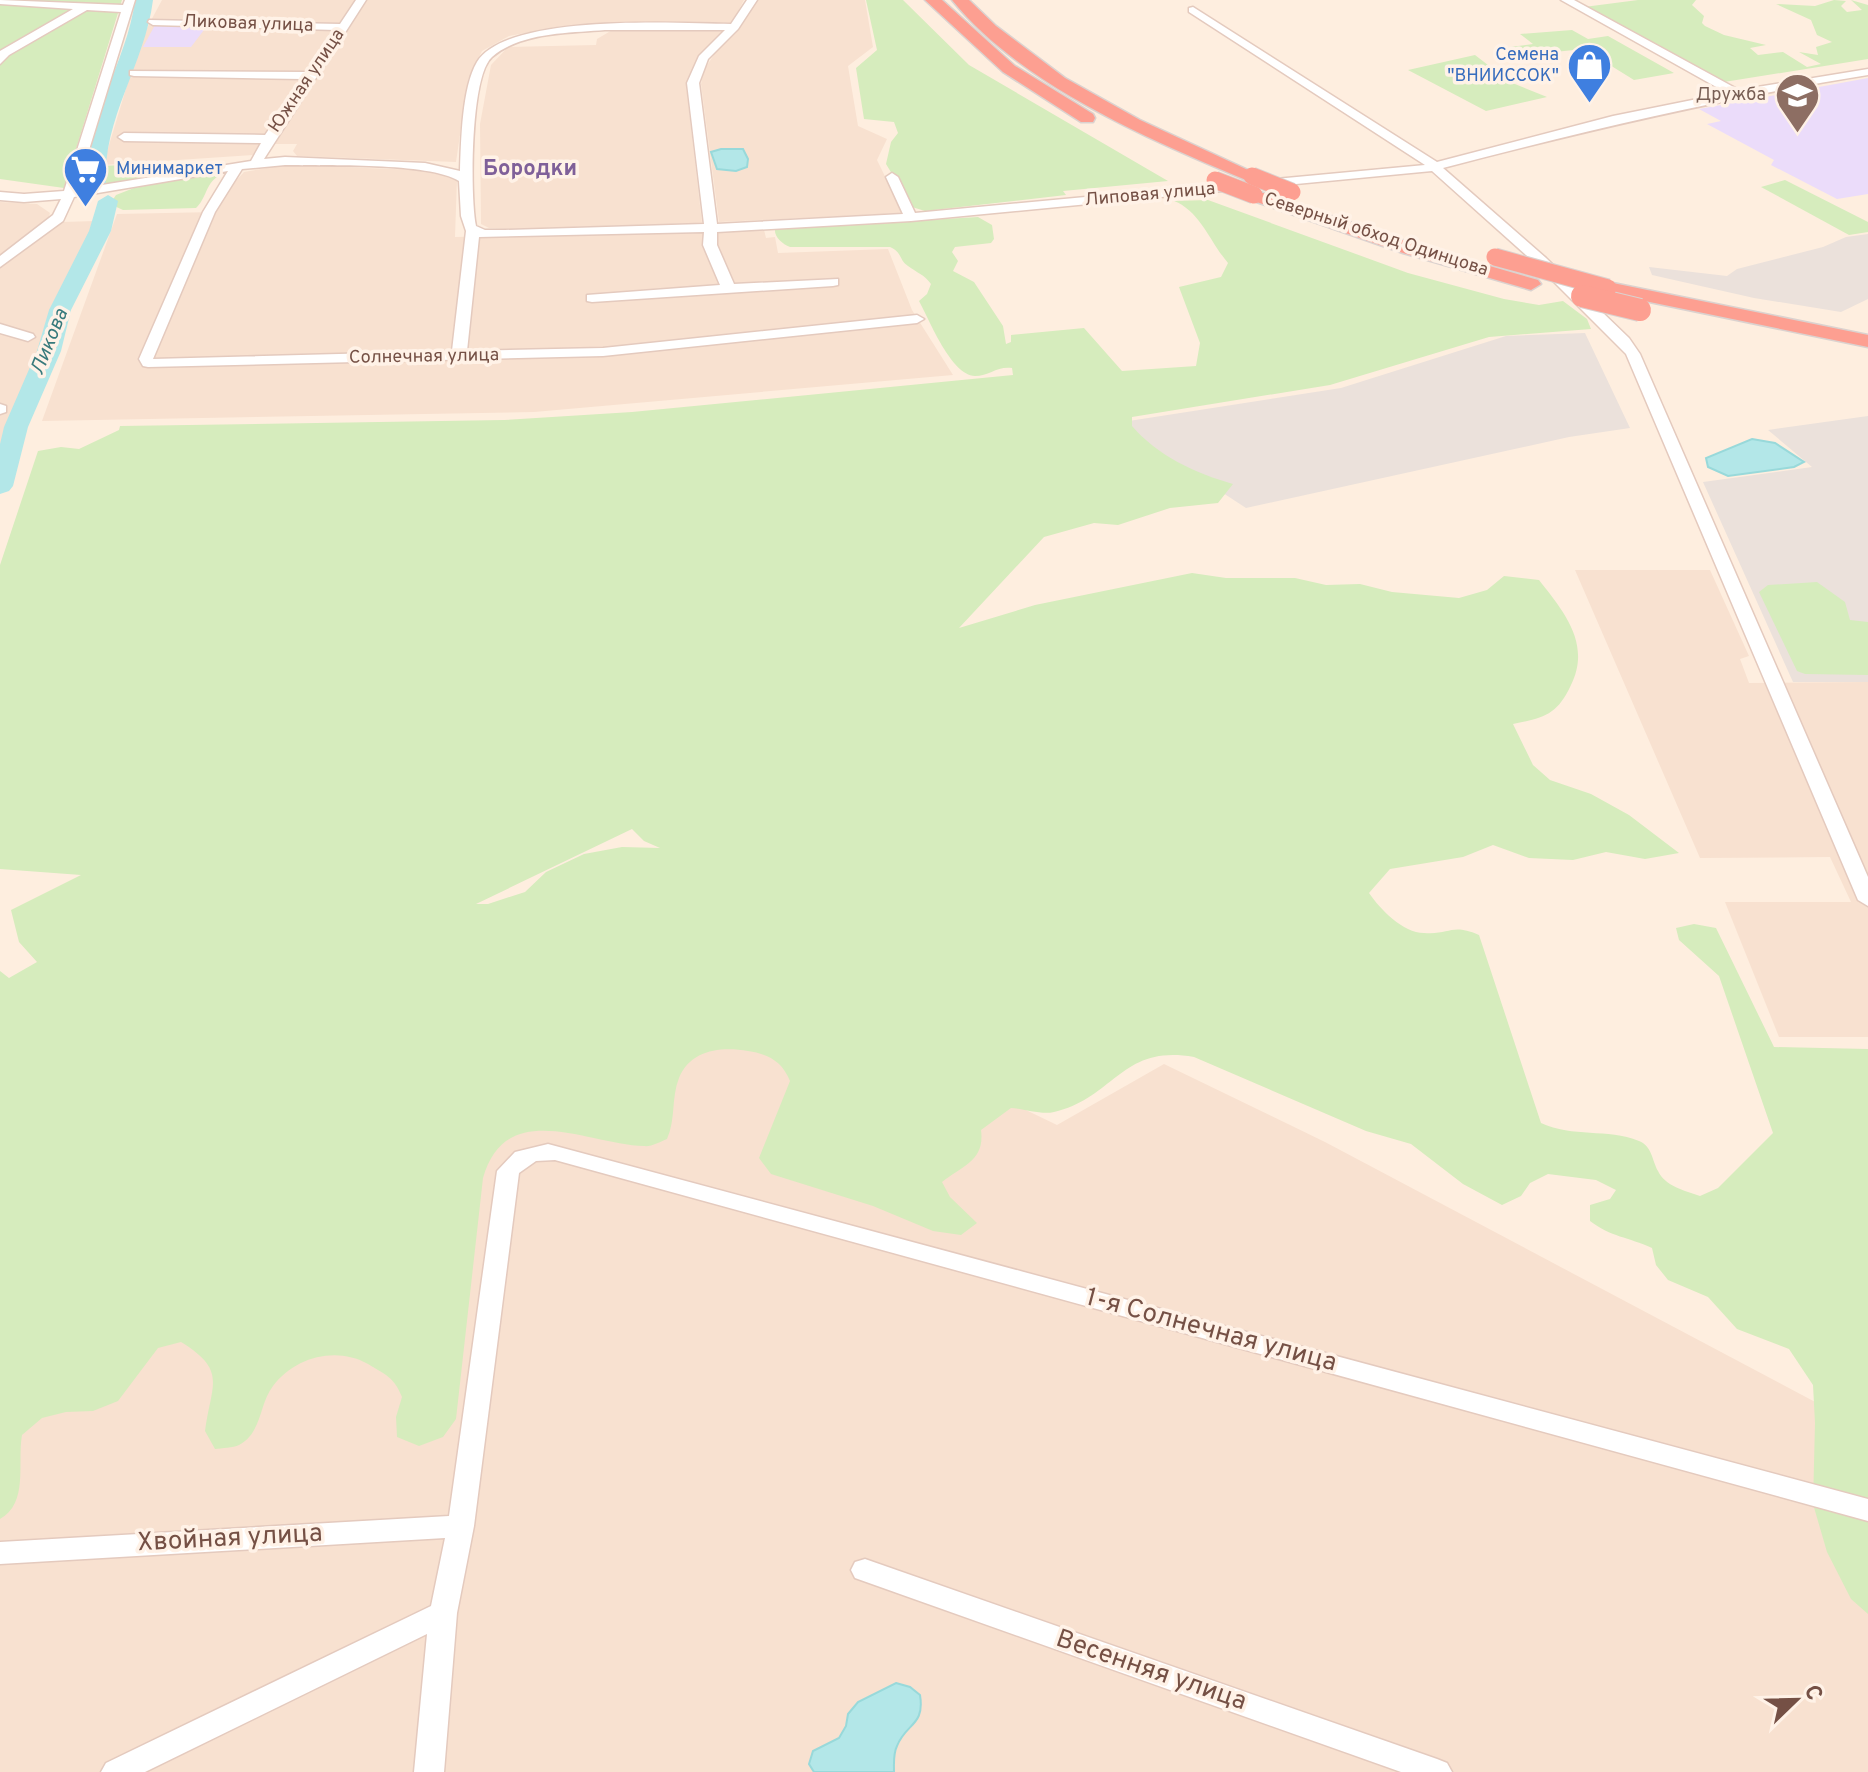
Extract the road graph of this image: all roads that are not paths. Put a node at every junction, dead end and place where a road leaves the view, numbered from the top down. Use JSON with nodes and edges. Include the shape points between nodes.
{"nodes":[{"id":1,"x":361,"y":0,"type":"edge"},
{"id":2,"x":752,"y":0,"type":"edge"},
{"id":3,"x":933,"y":0,"type":"edge"},
{"id":4,"x":960,"y":0,"type":"edge"},
{"id":5,"x":1566,"y":0,"type":"edge"},
{"id":6,"x":0,"y":1,"type":"edge"},
{"id":7,"x":128,"y":5,"type":"edge"},
{"id":8,"x":86,"y":6,"type":"junction"},
{"id":9,"x":1193,"y":10,"type":"dead end"},
{"id":10,"x":153,"y":22,"type":"dead end"},
{"id":11,"x":343,"y":27,"type":"junction"},
{"id":12,"x":734,"y":27,"type":"junction"},
{"id":13,"x":0,"y":61,"type":"edge"},
{"id":14,"x":1868,"y":72,"type":"edge"},
{"id":15,"x":134,"y":73,"type":"dead end"},
{"id":16,"x":311,"y":76,"type":"junction"},
{"id":17,"x":1737,"y":94,"type":"junction"},
{"id":18,"x":1102,"y":127,"type":"dead end"},
{"id":19,"x":124,"y":137,"type":"dead end"},
{"id":20,"x":269,"y":139,"type":"junction"},
{"id":21,"x":249,"y":164,"type":"junction"},
{"id":22,"x":1436,"y":167,"type":"junction"},
{"id":23,"x":1193,"y":171,"type":"dead end"},
{"id":24,"x":892,"y":177,"type":"dead end"},
{"id":25,"x":467,"y":181,"type":"junction"},
{"id":26,"x":1253,"y":186,"type":"junction"},
{"id":27,"x":70,"y":194,"type":"junction"},
{"id":28,"x":0,"y":196,"type":"edge"},
{"id":29,"x":911,"y":217,"type":"junction"},
{"id":30,"x":711,"y":228,"type":"junction"},
{"id":31,"x":473,"y":231,"type":"junction"},
{"id":32,"x":0,"y":263,"type":"edge"},
{"id":33,"x":833,"y":282,"type":"dead end"},
{"id":34,"x":728,"y":287,"type":"junction"},
{"id":35,"x":592,"y":298,"type":"dead end"},
{"id":36,"x":917,"y":319,"type":"dead end"},
{"id":37,"x":0,"y":328,"type":"edge"},
{"id":38,"x":28,"y":337,"type":"dead end"},
{"id":39,"x":1868,"y":341,"type":"edge"},
{"id":40,"x":1868,"y":355,"type":"edge"},
{"id":41,"x":459,"y":356,"type":"junction"},
{"id":42,"x":1868,"y":900,"type":"edge"},
{"id":43,"x":1868,"y":1510,"type":"edge"},
{"id":44,"x":461,"y":1526,"type":"junction"},
{"id":45,"x":0,"y":1553,"type":"edge"},
{"id":46,"x":865,"y":1570,"type":"dead end"},
{"id":47,"x":443,"y":1613,"type":"junction"},
{"id":48,"x":116,"y":1772,"type":"edge"},
{"id":49,"x":429,"y":1772,"type":"edge"},
{"id":50,"x":1437,"y":1772,"type":"edge"}],
"edges":[{"from":1,"to":11,"type":"street","name":"Южная улица"},
{"from":2,"to":12,"type":"street"},
{"from":3,"to":18,"type":"highway","via":[[1009,69]]},
{"from":4,"to":26,"type":"highway","name":"Северный обход Одинцова","via":[[1025,57],[1079,92]]},
{"from":5,"to":17,"type":"street"},
{"from":6,"to":8,"type":"street"},
{"from":7,"to":8,"type":"street"},
{"from":7,"to":27,"type":"street"},
{"from":8,"to":13,"type":"street","via":[[4,53]]},
{"from":9,"to":22,"type":"street"},
{"from":10,"to":11,"type":"street","name":"Ликовая улица"},
{"from":11,"to":16,"type":"street","name":"Южная улица"},
{"from":12,"to":25,"type":"street","via":[[577,27],[496,49],[486,56],[476,79]]},
{"from":12,"to":30,"type":"street","via":[[703,58],[693,83]]},
{"from":14,"to":17,"type":"street","name":"Липовая улица"},
{"from":15,"to":16,"type":"street"},
{"from":16,"to":20,"type":"street","name":"Южная улица"},
{"from":17,"to":22,"type":"street","name":"Липовая улица","via":[[1535,138]]},
{"from":19,"to":20,"type":"street"},
{"from":20,"to":21,"type":"street","name":"Южная улица"},
{"from":21,"to":25,"type":"street","via":[[392,164],[453,172]]},
{"from":21,"to":27,"type":"street"},
{"from":21,"to":41,"type":"street","name":"Солнечная улица","via":[[209,212],[146,362]]},
{"from":22,"to":29,"type":"street","name":"Липовая улица"},
{"from":22,"to":42,"type":"street","via":[[1611,325],[1633,354]]},
{"from":23,"to":26,"type":"highway","name":"Северный обход Одинцова","bridge":true},
{"from":24,"to":29,"type":"street"},
{"from":25,"to":31,"type":"street"},
{"from":26,"to":39,"type":"highway","name":"Северный обход Одинцова","bridge":true,"via":[[1292,192],[1608,288]]},
{"from":26,"to":40,"type":"highway","name":"Северный обход Одинцова","bridge":true,"via":[[1410,249],[1531,284]]},
{"from":27,"to":28,"type":"street"},
{"from":27,"to":32,"type":"street","via":[[58,218]]},
{"from":29,"to":30,"type":"street","name":"Липовая улица"},
{"from":30,"to":31,"type":"street","name":"Липовая улица"},
{"from":30,"to":34,"type":"street","via":[[710,245]]},
{"from":31,"to":41,"type":"street"},
{"from":33,"to":34,"type":"street"},
{"from":34,"to":35,"type":"street"},
{"from":36,"to":41,"type":"street","name":"Солнечная улица","via":[[603,352]]},
{"from":37,"to":38,"type":"street"},
{"from":43,"to":44,"type":"street","name":"1-я Солнечная улица","via":[[555,1152],[528,1154],[508,1171]]},
{"from":44,"to":45,"type":"street","name":"Хвойная улица"},
{"from":44,"to":47,"type":"street"},
{"from":46,"to":50,"type":"street","name":"Весенняя улица"},
{"from":47,"to":48,"type":"street"},
{"from":47,"to":49,"type":"street"}]}
